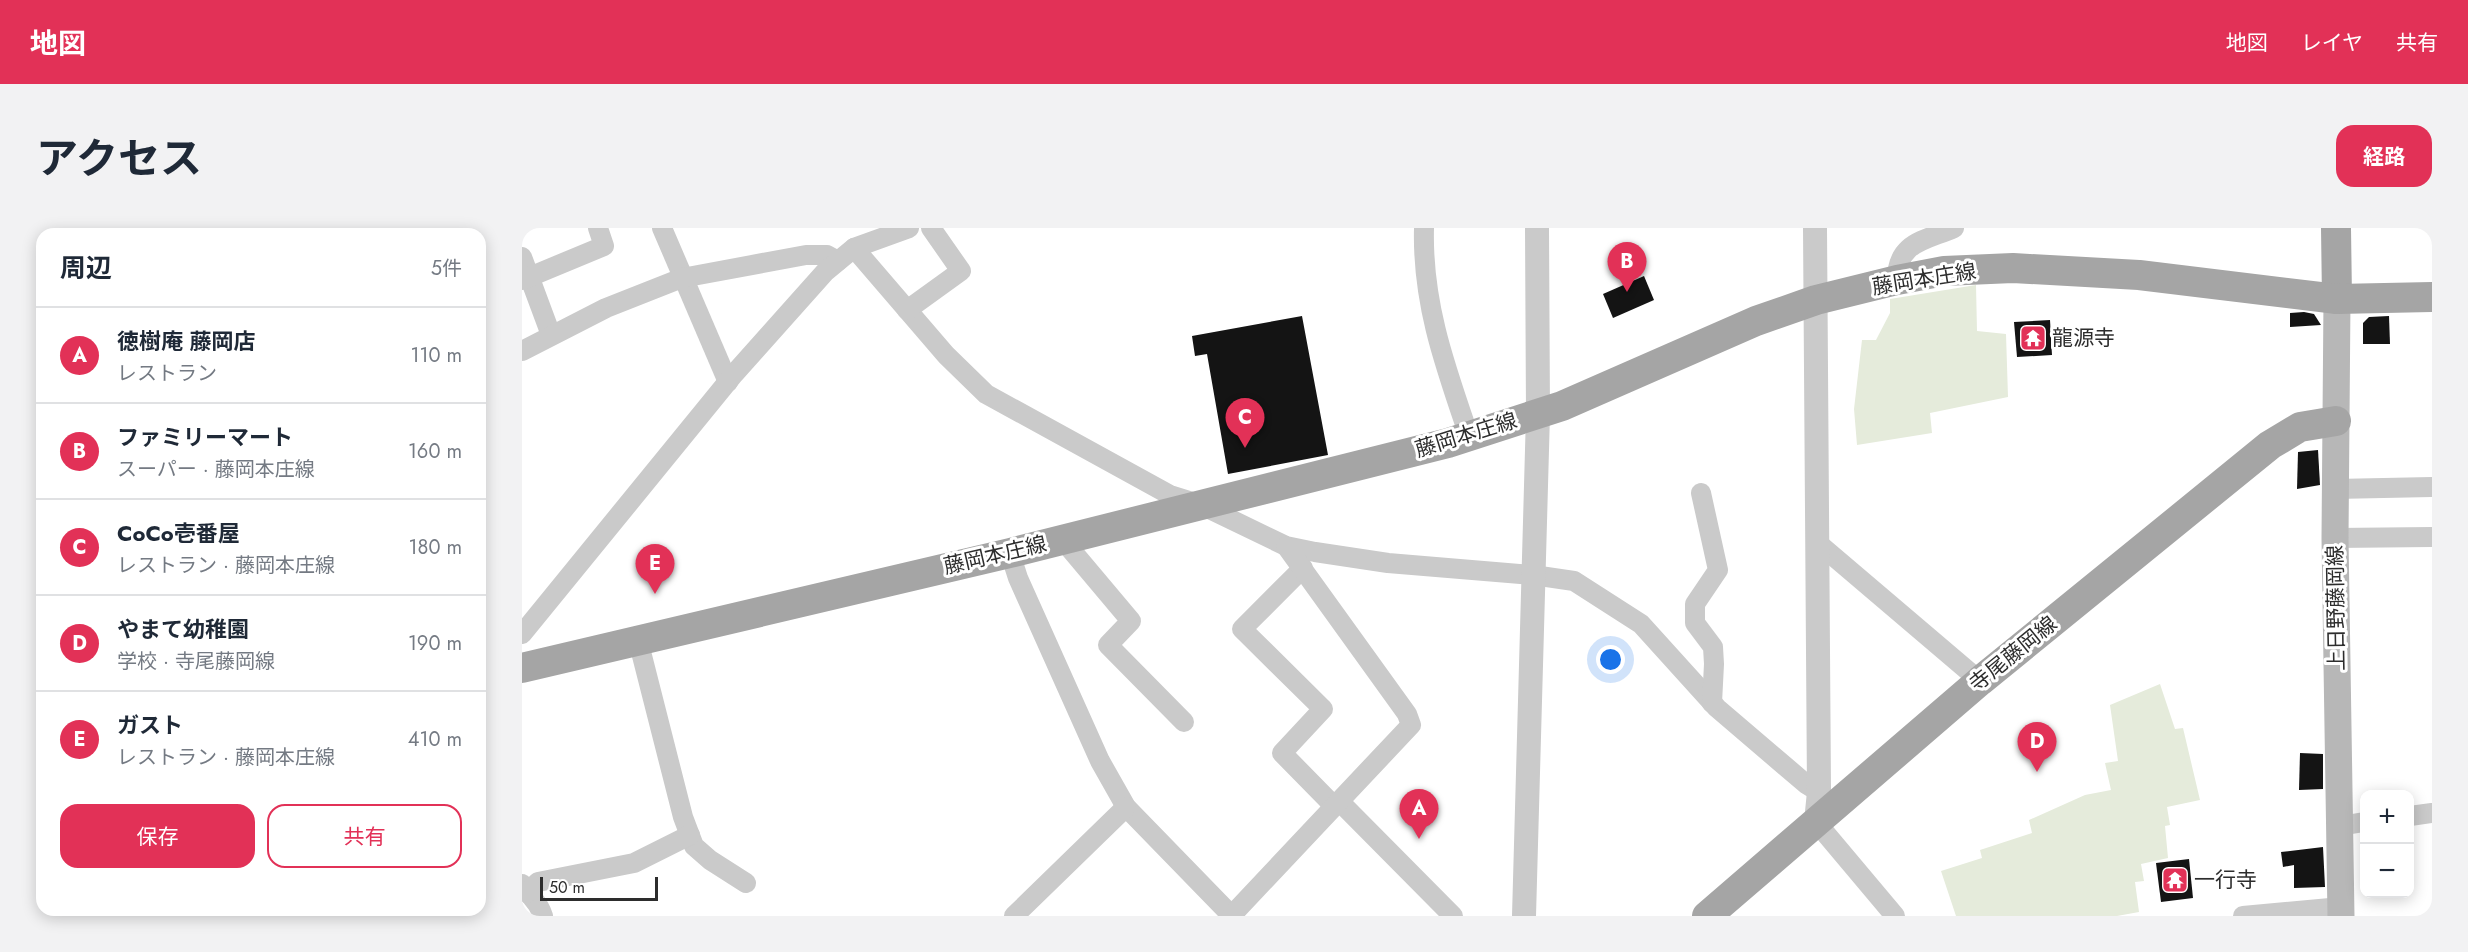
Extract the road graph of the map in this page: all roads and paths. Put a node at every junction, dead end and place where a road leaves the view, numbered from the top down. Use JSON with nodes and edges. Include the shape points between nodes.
{"nodes":[{"id":1,"x":598,"y":228,"type":"edge"},
{"id":2,"x":662,"y":228,"type":"edge"},
{"id":3,"x":909,"y":228,"type":"edge"},
{"id":4,"x":931,"y":228,"type":"edge"},
{"id":5,"x":1424,"y":228,"type":"edge"},
{"id":6,"x":1537,"y":228,"type":"edge"},
{"id":7,"x":1815,"y":228,"type":"edge"},
{"id":8,"x":2336,"y":228,"type":"edge"},
{"id":9,"x":1943,"y":230,"type":"edge"},
{"id":10,"x":854,"y":248,"type":"junction"},
{"id":11,"x":522,"y":257,"type":"edge"},
{"id":12,"x":838,"y":261,"type":"junction"},
{"id":13,"x":526,"y":278,"type":"edge"},
{"id":14,"x":682,"y":278,"type":"junction"},
{"id":15,"x":1897,"y":280,"type":"junction"},
{"id":16,"x":2432,"y":297,"type":"edge"},
{"id":17,"x":2337,"y":299,"type":"junction"},
{"id":18,"x":1816,"y":300,"type":"junction"},
{"id":19,"x":907,"y":310,"type":"junction"},
{"id":20,"x":551,"y":335,"type":"junction"},
{"id":21,"x":522,"y":351,"type":"edge"},
{"id":22,"x":728,"y":382,"type":"junction"},
{"id":23,"x":1538,"y":414,"type":"junction"},
{"id":24,"x":2336,"y":421,"type":"junction"},
{"id":25,"x":1469,"y":436,"type":"junction"},
{"id":26,"x":2432,"y":487,"type":"edge"},
{"id":27,"x":2335,"y":489,"type":"junction"},
{"id":28,"x":1701,"y":493,"type":"dead end"},
{"id":29,"x":1199,"y":504,"type":"junction"},
{"id":30,"x":2432,"y":537,"type":"edge"},
{"id":31,"x":2336,"y":538,"type":"junction"},
{"id":32,"x":1062,"y":539,"type":"junction"},
{"id":33,"x":1819,"y":544,"type":"junction"},
{"id":34,"x":1286,"y":546,"type":"junction"},
{"id":35,"x":1010,"y":553,"type":"junction"},
{"id":36,"x":1303,"y":568,"type":"junction"},
{"id":37,"x":1533,"y":574,"type":"junction"},
{"id":38,"x":522,"y":634,"type":"edge"},
{"id":39,"x":638,"y":640,"type":"junction"},
{"id":40,"x":522,"y":668,"type":"edge"},
{"id":41,"x":1980,"y":681,"type":"junction"},
{"id":42,"x":1712,"y":703,"type":"junction"},
{"id":43,"x":1184,"y":722,"type":"dead end"},
{"id":44,"x":1819,"y":792,"type":"junction"},
{"id":45,"x":1337,"y":804,"type":"junction"},
{"id":46,"x":1126,"y":807,"type":"junction"},
{"id":47,"x":2432,"y":813,"type":"edge"},
{"id":48,"x":2414,"y":815,"type":"edge"},
{"id":49,"x":1816,"y":822,"type":"junction"},
{"id":50,"x":2352,"y":824,"type":"edge"},
{"id":51,"x":690,"y":835,"type":"junction"},
{"id":52,"x":746,"y":883,"type":"dead end"},
{"id":53,"x":525,"y":888,"type":"edge"},
{"id":54,"x":2341,"y":911,"type":"edge"},
{"id":55,"x":543,"y":916,"type":"edge"},
{"id":56,"x":1014,"y":916,"type":"edge"},
{"id":57,"x":1231,"y":916,"type":"edge"},
{"id":58,"x":1453,"y":916,"type":"edge"},
{"id":59,"x":1524,"y":916,"type":"edge"},
{"id":60,"x":1707,"y":916,"type":"edge"},
{"id":61,"x":1895,"y":916,"type":"edge"},
{"id":62,"x":2243,"y":916,"type":"edge"}],
"edges":[{"from":1,"to":13,"type":"street","via":[[604,246]]},
{"from":2,"to":14,"type":"street"},
{"from":3,"to":10,"type":"street"},
{"from":4,"to":19,"type":"street","via":[[961,272]]},
{"from":5,"to":25,"type":"street","via":[[1432,319]]},
{"from":6,"to":23,"type":"street"},
{"from":7,"to":18,"type":"street"},
{"from":8,"to":17,"type":"main road"},
{"from":9,"to":15,"type":"street","via":[[1906,249],[1897,263]]},
{"from":10,"to":12,"type":"street"},
{"from":10,"to":19,"type":"street"},
{"from":11,"to":13,"type":"street"},
{"from":12,"to":14,"type":"street","via":[[827,255],[806,255]]},
{"from":12,"to":22,"type":"street"},
{"from":13,"to":20,"type":"street"},
{"from":14,"to":20,"type":"street"},
{"from":14,"to":22,"type":"street"},
{"from":15,"to":17,"type":"main road","name":"藤岡本庄線","via":[[1944,271],[2013,268],[2139,275]]},
{"from":15,"to":18,"type":"main road","name":"藤岡本庄線"},
{"from":16,"to":17,"type":"main road","name":"藤岡本庄線"},
{"from":17,"to":24,"type":"main road","name":"上日野藤岡線"},
{"from":18,"to":23,"type":"main road","name":"藤岡本庄線","via":[[1756,321]]},
{"from":18,"to":33,"type":"street"},
{"from":19,"to":29,"type":"street","via":[[986,394],[1170,495]]},
{"from":20,"to":21,"type":"street"},
{"from":22,"to":38,"type":"street"},
{"from":23,"to":25,"type":"main road","name":"藤岡本庄線"},
{"from":23,"to":37,"type":"street"},
{"from":24,"to":27,"type":"main road","name":"上日野藤岡線"},
{"from":24,"to":41,"type":"main road","name":"寺尾藤岡線","via":[[2300,427],[2270,445]]},
{"from":25,"to":29,"type":"main road","name":"藤岡本庄線"},
{"from":26,"to":27,"type":"street"},
{"from":27,"to":31,"type":"main road","name":"上日野藤岡線"},
{"from":28,"to":42,"type":"street","via":[[1718,570],[1695,604],[1695,623],[1713,647]]},
{"from":29,"to":32,"type":"main road","name":"藤岡本庄線"},
{"from":29,"to":34,"type":"street"},
{"from":30,"to":31,"type":"street"},
{"from":31,"to":50,"type":"main road","name":"上日野藤岡線"},
{"from":32,"to":35,"type":"main road","name":"藤岡本庄線"},
{"from":32,"to":43,"type":"street","via":[[1131,621],[1108,645]]},
{"from":33,"to":41,"type":"street"},
{"from":33,"to":44,"type":"street"},
{"from":34,"to":36,"type":"street"},
{"from":34,"to":37,"type":"street","via":[[1388,563]]},
{"from":35,"to":39,"type":"main road","name":"藤岡本庄線"},
{"from":35,"to":46,"type":"street","via":[[1100,761]]},
{"from":36,"to":45,"type":"street","via":[[1407,714],[1410,725]]},
{"from":36,"to":45,"type":"street","via":[[1242,629],[1323,709],[1282,753]]},
{"from":37,"to":42,"type":"street","via":[[1575,581],[1641,624]]},
{"from":37,"to":59,"type":"street"},
{"from":39,"to":40,"type":"main road","name":"藤岡本庄線"},
{"from":39,"to":51,"type":"street"},
{"from":41,"to":49,"type":"main road","name":"寺尾藤岡線"},
{"from":42,"to":44,"type":"street"},
{"from":44,"to":49,"type":"street"},
{"from":45,"to":57,"type":"street"},
{"from":45,"to":58,"type":"street"},
{"from":46,"to":56,"type":"street"},
{"from":46,"to":57,"type":"street"},
{"from":47,"to":48,"type":"street"},
{"from":49,"to":60,"type":"main road","name":"寺尾藤岡線"},
{"from":49,"to":61,"type":"street"},
{"from":50,"to":54,"type":"main road","name":"上日野藤岡線"},
{"from":51,"to":52,"type":"street","via":[[694,846],[710,860]]},
{"from":51,"to":53,"type":"street","via":[[634,863]]},
{"from":53,"to":55,"type":"street","via":[[539,902]]},
{"from":54,"to":62,"type":"street"}]}
